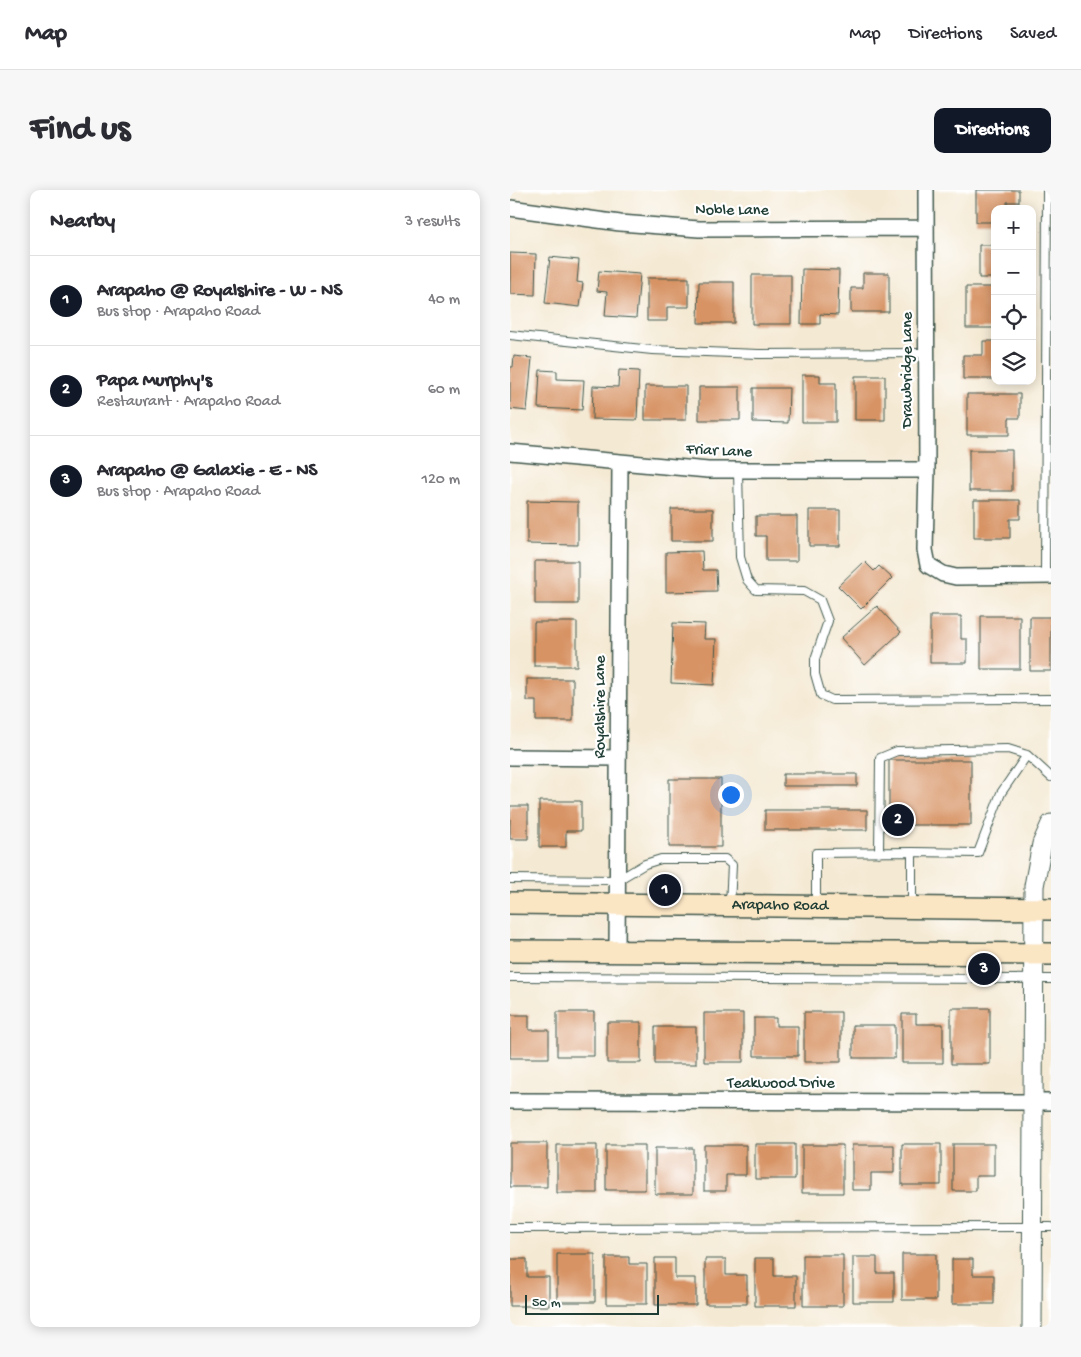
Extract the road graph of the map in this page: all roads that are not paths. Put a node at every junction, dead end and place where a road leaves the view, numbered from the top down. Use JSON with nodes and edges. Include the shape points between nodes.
{"nodes":[{"id":1,"x":926,"y":190,"type":"edge"},
{"id":2,"x":1047,"y":190,"type":"edge"},
{"id":3,"x":510,"y":208,"type":"edge"},
{"id":4,"x":925,"y":228,"type":"junction"},
{"id":5,"x":510,"y":335,"type":"edge"},
{"id":6,"x":926,"y":353,"type":"junction"},
{"id":7,"x":510,"y":452,"type":"edge"},
{"id":8,"x":620,"y":462,"type":"junction"},
{"id":9,"x":927,"y":470,"type":"junction"},
{"id":10,"x":738,"y":471,"type":"junction"},
{"id":11,"x":1048,"y":576,"type":"edge"},
{"id":12,"x":1051,"y":699,"type":"edge"},
{"id":13,"x":1027,"y":756,"type":"junction"},
{"id":14,"x":510,"y":757,"type":"edge"},
{"id":15,"x":618,"y":758,"type":"junction"},
{"id":16,"x":1051,"y":777,"type":"edge"},
{"id":17,"x":1051,"y":824,"type":"edge"},
{"id":18,"x":879,"y":852,"type":"junction"},
{"id":19,"x":912,"y":852,"type":"junction"},
{"id":20,"x":510,"y":880,"type":"edge"},
{"id":21,"x":618,"y":880,"type":"junction"},
{"id":22,"x":510,"y":903,"type":"edge"},
{"id":23,"x":618,"y":904,"type":"junction"},
{"id":24,"x":730,"y":905,"type":"junction"},
{"id":25,"x":816,"y":905,"type":"junction"},
{"id":26,"x":912,"y":907,"type":"junction"},
{"id":27,"x":1043,"y":909,"type":"edge"},
{"id":28,"x":510,"y":951,"type":"edge"},
{"id":29,"x":617,"y":952,"type":"junction"},
{"id":30,"x":1042,"y":954,"type":"edge"},
{"id":31,"x":510,"y":977,"type":"edge"},
{"id":32,"x":1042,"y":979,"type":"edge"},
{"id":33,"x":510,"y":1101,"type":"edge"},
{"id":34,"x":1042,"y":1101,"type":"edge"},
{"id":35,"x":510,"y":1228,"type":"edge"},
{"id":36,"x":1043,"y":1228,"type":"edge"},
{"id":37,"x":1032,"y":1327,"type":"edge"}],
"edges":[{"from":1,"to":4,"type":"street","name":"Drawbridge Lane"},
{"from":2,"to":11,"type":"lane"},
{"from":3,"to":4,"type":"street","name":"Noble Lane","via":[[620,223],[700,229]]},
{"from":4,"to":6,"type":"street","name":"Drawbridge Lane"},
{"from":5,"to":6,"type":"lane","via":[[652,350],[759,354]]},
{"from":6,"to":9,"type":"street","name":"Drawbridge Lane"},
{"from":7,"to":8,"type":"street","name":"Friar Lane"},
{"from":8,"to":10,"type":"street","name":"Friar Lane"},
{"from":8,"to":15,"type":"street","name":"Royalshire Lane"},
{"from":9,"to":10,"type":"street","name":"Friar Lane"},
{"from":9,"to":11,"type":"street","name":"Drawbridge Lane","via":[[925,550],[928,565],[956,577]]},
{"from":10,"to":12,"type":"lane","via":[[740,557],[746,580],[756,590],[804,591],[820,600],[825,608],[828,621],[815,659],[821,695],[832,700]]},
{"from":13,"to":16,"type":"lane"},
{"from":13,"to":18,"type":"lane","via":[[999,749],[897,751],[880,758]]},
{"from":13,"to":19,"type":"lane","via":[[1001,793],[978,852]]},
{"from":14,"to":15,"type":"street"},
{"from":15,"to":21,"type":"street","name":"Royalshire Lane"},
{"from":17,"to":27,"type":"street","via":[[1037,864]]},
{"from":18,"to":19,"type":"lane"},
{"from":18,"to":25,"type":"lane","via":[[816,853]]},
{"from":19,"to":26,"type":"lane"},
{"from":20,"to":21,"type":"lane"},
{"from":21,"to":23,"type":"street","name":"Royalshire Lane"},
{"from":21,"to":24,"type":"lane","via":[[645,864],[661,859],[724,859],[732,865]]},
{"from":22,"to":23,"type":"main road","name":"Arapaho Road"},
{"from":23,"to":24,"type":"main road","name":"Arapaho Road"},
{"from":23,"to":29,"type":"street","name":"Royalshire Lane"},
{"from":24,"to":25,"type":"main road","name":"Arapaho Road"},
{"from":25,"to":26,"type":"main road","name":"Arapaho Road"},
{"from":26,"to":27,"type":"main road","name":"Arapaho Road"},
{"from":27,"to":30,"type":"street"},
{"from":28,"to":29,"type":"main road"},
{"from":29,"to":30,"type":"main road"},
{"from":30,"to":32,"type":"street"},
{"from":31,"to":32,"type":"lane"},
{"from":32,"to":34,"type":"street"},
{"from":33,"to":34,"type":"street","name":"Teakwood Drive"},
{"from":34,"to":36,"type":"street"},
{"from":35,"to":36,"type":"lane"},
{"from":36,"to":37,"type":"street"}]}
